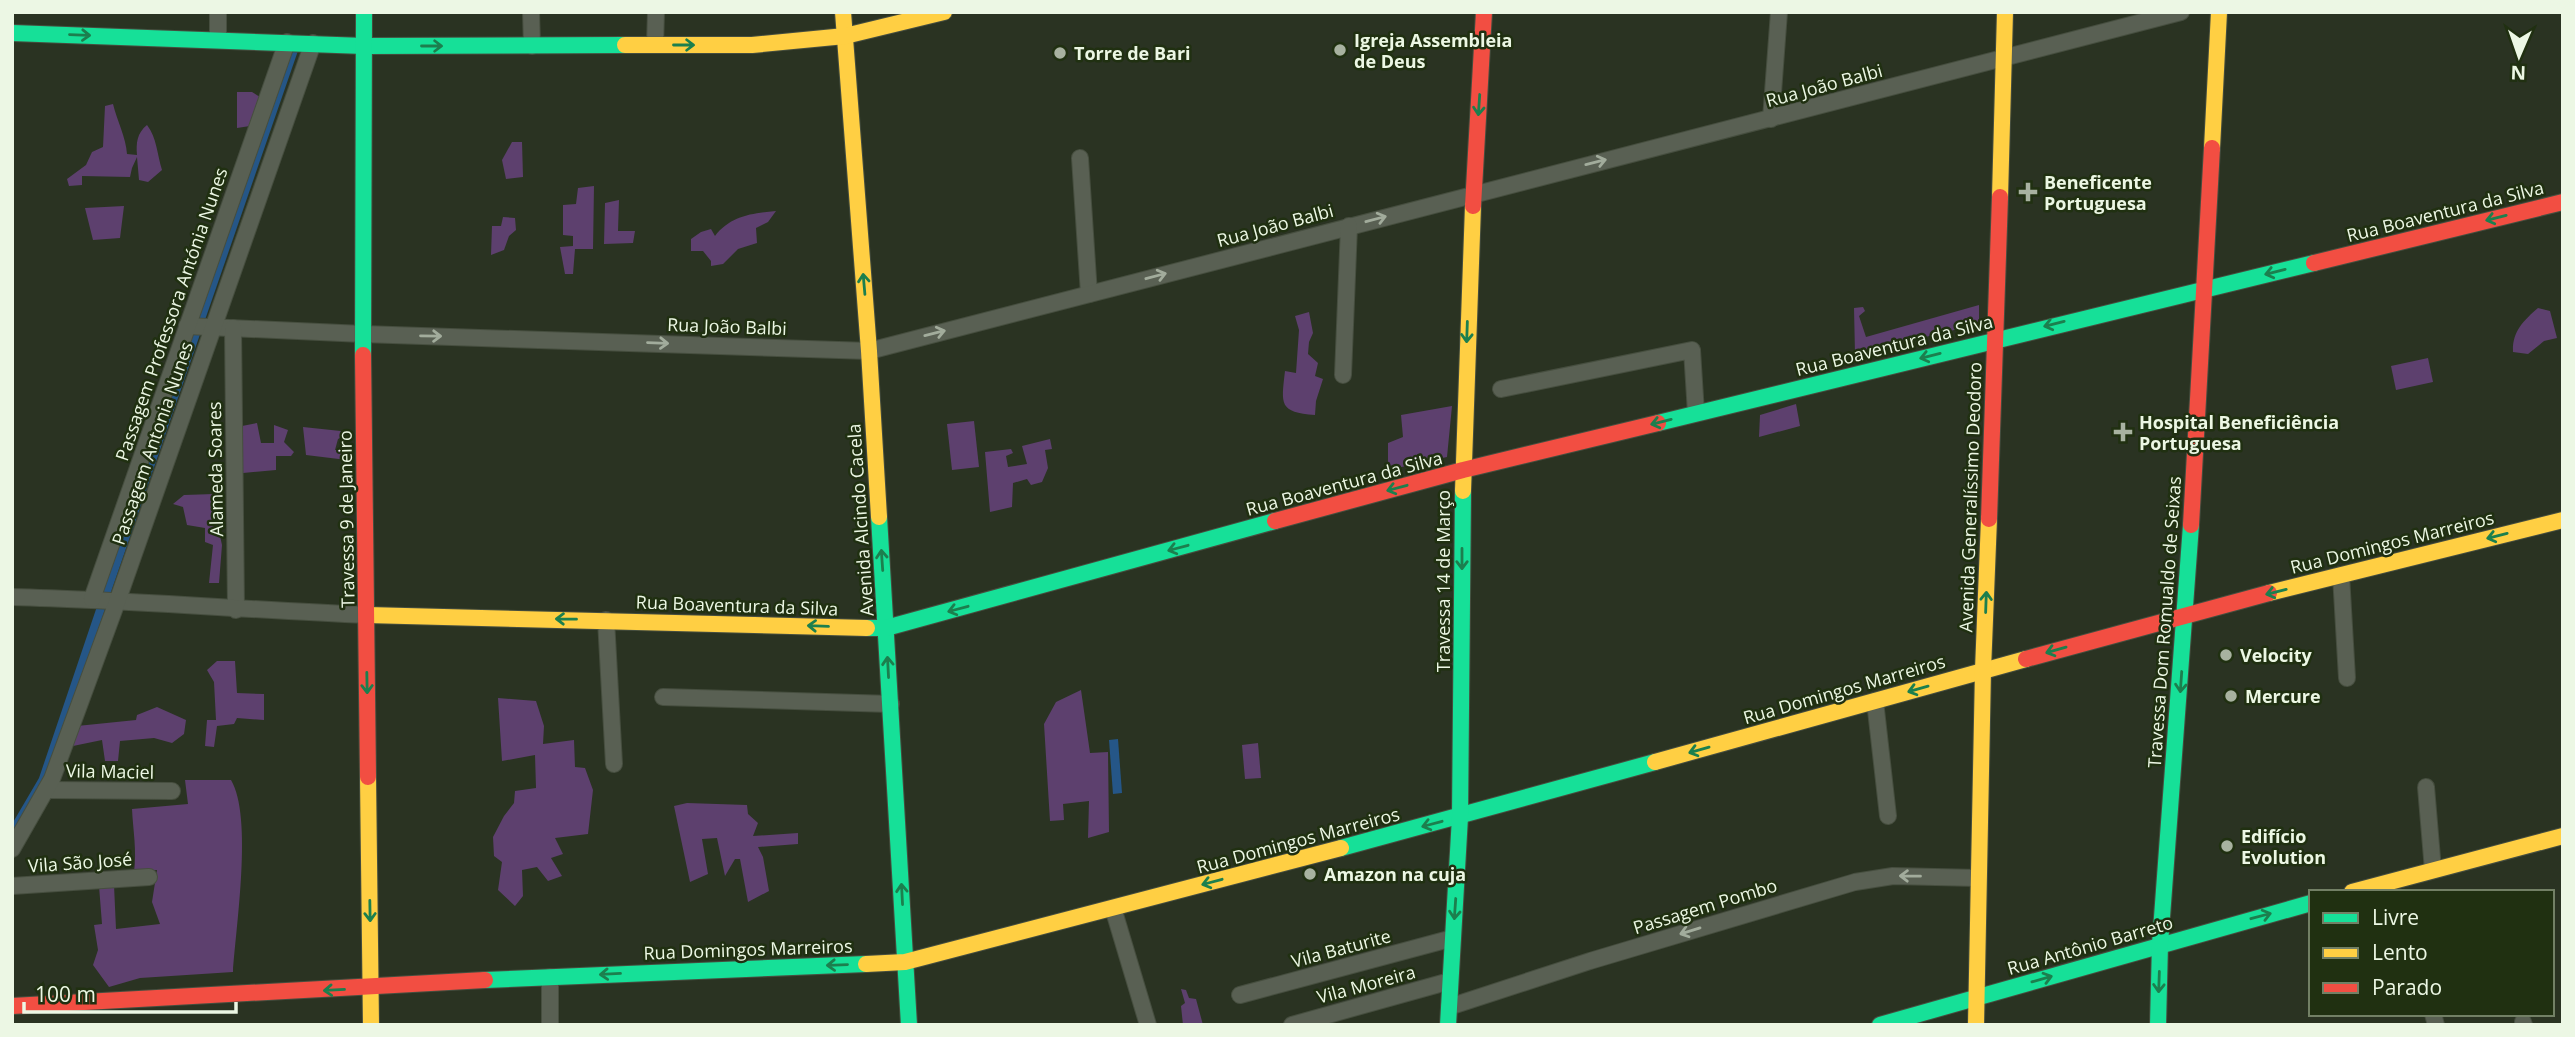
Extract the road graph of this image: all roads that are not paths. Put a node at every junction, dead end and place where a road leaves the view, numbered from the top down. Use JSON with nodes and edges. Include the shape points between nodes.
{"nodes":[{"id":1,"x":219,"y":12,"type":"edge"},
{"id":2,"x":364,"y":12,"type":"edge"},
{"id":3,"x":531,"y":12,"type":"edge"},
{"id":4,"x":656,"y":12,"type":"edge"},
{"id":5,"x":843,"y":12,"type":"edge"},
{"id":6,"x":944,"y":12,"type":"edge"},
{"id":7,"x":1485,"y":12,"type":"edge"},
{"id":8,"x":1779,"y":12,"type":"edge"},
{"id":9,"x":2005,"y":12,"type":"edge"},
{"id":10,"x":2181,"y":12,"type":"edge"},
{"id":11,"x":2219,"y":12,"type":"edge"},
{"id":12,"x":12,"y":33,"type":"edge"},
{"id":13,"x":845,"y":36,"type":"junction"},
{"id":14,"x":218,"y":40,"type":"junction"},
{"id":15,"x":287,"y":42,"type":"junction"},
{"id":16,"x":313,"y":43,"type":"junction"},
{"id":17,"x":655,"y":45,"type":"junction"},
{"id":18,"x":364,"y":46,"type":"junction"},
{"id":19,"x":532,"y":46,"type":"junction"},
{"id":20,"x":2004,"y":57,"type":"junction"},
{"id":21,"x":1770,"y":118,"type":"junction"},
{"id":22,"x":1080,"y":158,"type":"dead end"},
{"id":23,"x":1473,"y":193,"type":"junction"},
{"id":24,"x":2563,"y":202,"type":"edge"},
{"id":25,"x":1349,"y":226,"type":"junction"},
{"id":26,"x":2203,"y":288,"type":"junction"},
{"id":27,"x":1089,"y":294,"type":"junction"},
{"id":28,"x":188,"y":326,"type":"junction"},
{"id":29,"x":211,"y":327,"type":"junction"},
{"id":30,"x":233,"y":328,"type":"junction"},
{"id":31,"x":363,"y":334,"type":"junction"},
{"id":32,"x":1996,"y":340,"type":"junction"},
{"id":33,"x":869,"y":351,"type":"junction"},
{"id":34,"x":1343,"y":375,"type":"dead end"},
{"id":35,"x":1501,"y":389,"type":"dead end"},
{"id":36,"x":1696,"y":413,"type":"junction"},
{"id":37,"x":1463,"y":470,"type":"junction"},
{"id":38,"x":2563,"y":520,"type":"edge"},
{"id":39,"x":2341,"y":575,"type":"junction"},
{"id":40,"x":12,"y":597,"type":"edge"},
{"id":41,"x":92,"y":599,"type":"junction"},
{"id":42,"x":117,"y":602,"type":"junction"},
{"id":43,"x":236,"y":610,"type":"junction"},
{"id":44,"x":2186,"y":614,"type":"junction"},
{"id":45,"x":367,"y":615,"type":"junction"},
{"id":46,"x":606,"y":620,"type":"junction"},
{"id":47,"x":887,"y":628,"type":"junction"},
{"id":48,"x":1983,"y":670,"type":"junction"},
{"id":49,"x":2347,"y":678,"type":"dead end"},
{"id":50,"x":663,"y":697,"type":"dead end"},
{"id":51,"x":1875,"y":701,"type":"junction"},
{"id":52,"x":891,"y":704,"type":"junction"},
{"id":53,"x":614,"y":764,"type":"dead end"},
{"id":54,"x":2426,"y":787,"type":"dead end"},
{"id":55,"x":46,"y":790,"type":"junction"},
{"id":56,"x":172,"y":791,"type":"dead end"},
{"id":57,"x":1460,"y":817,"type":"junction"},
{"id":58,"x":1888,"y":817,"type":"dead end"},
{"id":59,"x":2563,"y":836,"type":"edge"},
{"id":60,"x":12,"y":849,"type":"edge"},
{"id":61,"x":2433,"y":870,"type":"junction"},
{"id":62,"x":149,"y":877,"type":"dead end"},
{"id":63,"x":1978,"y":878,"type":"junction"},
{"id":64,"x":2400,"y":885,"type":"edge"},
{"id":65,"x":12,"y":886,"type":"edge"},
{"id":66,"x":2366,"y":890,"type":"edge"},
{"id":67,"x":2309,"y":904,"type":"edge"},
{"id":68,"x":1113,"y":908,"type":"junction"},
{"id":69,"x":1453,"y":938,"type":"junction"},
{"id":70,"x":2161,"y":944,"type":"junction"},
{"id":71,"x":905,"y":962,"type":"junction"},
{"id":72,"x":550,"y":977,"type":"junction"},
{"id":73,"x":1450,"y":981,"type":"junction"},
{"id":74,"x":370,"y":988,"type":"junction"},
{"id":75,"x":1240,"y":995,"type":"dead end"},
{"id":76,"x":1977,"y":998,"type":"junction"},
{"id":77,"x":12,"y":1006,"type":"edge"},
{"id":78,"x":1449,"y":1007,"type":"junction"},
{"id":79,"x":370,"y":1025,"type":"edge"},
{"id":80,"x":550,"y":1025,"type":"edge"},
{"id":81,"x":909,"y":1025,"type":"edge"},
{"id":82,"x":1148,"y":1025,"type":"edge"},
{"id":83,"x":1292,"y":1025,"type":"edge"},
{"id":84,"x":1448,"y":1025,"type":"edge"},
{"id":85,"x":1880,"y":1025,"type":"edge"},
{"id":86,"x":1976,"y":1025,"type":"edge"},
{"id":87,"x":2158,"y":1025,"type":"edge"}],
"edges":[{"from":1,"to":14,"type":"street"},
{"from":2,"to":18,"type":"street","name":"Travessa 9 de Janeiro"},
{"from":3,"to":19,"type":"street"},
{"from":4,"to":17,"type":"street"},
{"from":5,"to":13,"type":"street","name":"Avenida Alcindo Cacela"},
{"from":6,"to":13,"type":"street"},
{"from":7,"to":23,"type":"street","name":"Travessa 14 de Março","one_way":true},
{"from":8,"to":21,"type":"street"},
{"from":9,"to":20,"type":"street","name":"Avenida Generalíssimo Deodoro"},
{"from":10,"to":20,"type":"street","name":"Rua João Balbi"},
{"from":11,"to":26,"type":"street","name":"Travessa Dom Romualdo de Seixas"},
{"from":12,"to":14,"type":"street","one_way":true},
{"from":17,"to":13,"type":"street","one_way":true,"via":[[752,45]]},
{"from":33,"to":13,"type":"street","name":"Avenida Alcindo Cacela","one_way":true},
{"from":14,"to":15,"type":"street"},
{"from":15,"to":16,"type":"street"},
{"from":15,"to":28,"type":"street","name":"Passagem Professora Antónia Nunes"},
{"from":16,"to":18,"type":"street"},
{"from":16,"to":29,"type":"street","name":"Passagem Antonia Nunes"},
{"from":17,"to":19,"type":"street"},
{"from":18,"to":19,"type":"street","one_way":true},
{"from":18,"to":31,"type":"street","name":"Travessa 9 de Janeiro"},
{"from":20,"to":21,"type":"street","name":"Rua João Balbi"},
{"from":20,"to":32,"type":"street","name":"Avenida Generalíssimo Deodoro"},
{"from":23,"to":21,"type":"street","name":"Rua João Balbi","one_way":true},
{"from":22,"to":27,"type":"street"},
{"from":25,"to":23,"type":"street","name":"Rua João Balbi","one_way":true},
{"from":23,"to":37,"type":"street","name":"Travessa 14 de Março","one_way":true},
{"from":24,"to":26,"type":"street","name":"Rua Boaventura da Silva","one_way":true},
{"from":27,"to":25,"type":"street","name":"Rua João Balbi","one_way":true},
{"from":25,"to":34,"type":"street"},
{"from":26,"to":32,"type":"street","name":"Rua Boaventura da Silva","one_way":true},
{"from":26,"to":44,"type":"street","name":"Travessa Dom Romualdo de Seixas"},
{"from":33,"to":27,"type":"street","name":"Rua João Balbi","one_way":true},
{"from":28,"to":29,"type":"street","name":"Rua João Balbi"},
{"from":28,"to":41,"type":"street","name":"Passagem Professora Antónia Nunes"},
{"from":29,"to":30,"type":"street","name":"Rua João Balbi"},
{"from":29,"to":42,"type":"street","name":"Passagem Antonia Nunes"},
{"from":30,"to":31,"type":"street","name":"Rua João Balbi"},
{"from":30,"to":43,"type":"street","name":"Alameda Soares"},
{"from":31,"to":33,"type":"street","name":"Rua João Balbi","one_way":true},
{"from":31,"to":45,"type":"street","name":"Travessa 9 de Janeiro"},
{"from":32,"to":36,"type":"street","name":"Rua Boaventura da Silva","one_way":true},
{"from":48,"to":32,"type":"street","name":"Avenida Generalíssimo Deodoro","one_way":true},
{"from":47,"to":33,"type":"street","name":"Avenida Alcindo Cacela","one_way":true},
{"from":35,"to":36,"type":"street","via":[[1692,350]]},
{"from":36,"to":37,"type":"street","name":"Rua Boaventura da Silva","one_way":true},
{"from":37,"to":47,"type":"street","name":"Rua Boaventura da Silva","one_way":true},
{"from":37,"to":57,"type":"street","name":"Travessa 14 de Março","one_way":true},
{"from":38,"to":39,"type":"street","name":"Rua Domingos Marreiros","one_way":true},
{"from":39,"to":44,"type":"street","name":"Rua Domingos Marreiros","one_way":true},
{"from":39,"to":49,"type":"street"},
{"from":40,"to":41,"type":"street"},
{"from":41,"to":42,"type":"street","name":"Rua Boaventura da Silva"},
{"from":42,"to":43,"type":"street","name":"Rua Boaventura da Silva"},
{"from":42,"to":55,"type":"street","name":"Passagem Antonia Nunes"},
{"from":43,"to":45,"type":"street","name":"Rua Boaventura da Silva"},
{"from":44,"to":48,"type":"street","name":"Rua Domingos Marreiros","one_way":true},
{"from":44,"to":70,"type":"street","name":"Travessa Dom Romualdo de Seixas","one_way":true},
{"from":46,"to":45,"type":"street","name":"Rua Boaventura da Silva","one_way":true},
{"from":45,"to":74,"type":"street","name":"Travessa 9 de Janeiro","one_way":true},
{"from":47,"to":46,"type":"street","name":"Rua Boaventura da Silva","one_way":true},
{"from":46,"to":53,"type":"street"},
{"from":52,"to":47,"type":"street","name":"Avenida Alcindo Cacela","one_way":true},
{"from":48,"to":51,"type":"street","name":"Rua Domingos Marreiros","one_way":true},
{"from":48,"to":63,"type":"street","name":"Avenida Generalíssimo Deodoro"},
{"from":50,"to":52,"type":"street"},
{"from":51,"to":57,"type":"street","name":"Rua Domingos Marreiros","one_way":true},
{"from":51,"to":58,"type":"street"},
{"from":71,"to":52,"type":"street","name":"Avenida Alcindo Cacela","one_way":true},
{"from":54,"to":61,"type":"street"},
{"from":55,"to":56,"type":"street","name":"Vila Maciel"},
{"from":55,"to":60,"type":"street","name":"Passagem Antonia Nunes"},
{"from":57,"to":68,"type":"street","name":"Rua Domingos Marreiros","one_way":true},
{"from":57,"to":69,"type":"street","name":"Travessa 14 de Março","one_way":true},
{"from":59,"to":61,"type":"street"},
{"from":61,"to":64,"type":"street"},
{"from":62,"to":65,"type":"street","name":"Vila São José"},
{"from":63,"to":76,"type":"street","name":"Avenida Generalíssimo Deodoro"},
{"from":63,"to":78,"type":"street","name":"Passagem Pombo","one_way":true,"via":[[1893,876],[1855,883]]},
{"from":64,"to":66,"type":"street"},
{"from":70,"to":67,"type":"street","name":"Rua Antônio Barreto","one_way":true},
{"from":68,"to":71,"type":"street","name":"Rua Domingos Marreiros"},
{"from":68,"to":82,"type":"street"},
{"from":69,"to":73,"type":"street","name":"Travessa 14 de Março"},
{"from":69,"to":75,"type":"street","name":"Vila Baturite"},
{"from":76,"to":70,"type":"street","name":"Rua Antônio Barreto","one_way":true},
{"from":70,"to":87,"type":"street","name":"Travessa Dom Romualdo de Seixas","one_way":true},
{"from":71,"to":72,"type":"street","name":"Rua Domingos Marreiros","one_way":true},
{"from":71,"to":81,"type":"street","name":"Avenida Alcindo Cacela"},
{"from":72,"to":74,"type":"street","name":"Rua Domingos Marreiros"},
{"from":72,"to":80,"type":"street"},
{"from":73,"to":78,"type":"street","name":"Travessa 14 de Março"},
{"from":73,"to":83,"type":"street","name":"Vila Moreira"},
{"from":74,"to":77,"type":"street","name":"Rua Domingos Marreiros","one_way":true},
{"from":74,"to":79,"type":"street","name":"Travessa 9 de Janeiro"},
{"from":76,"to":85,"type":"street","name":"Rua Antônio Barreto"},
{"from":76,"to":86,"type":"street","name":"Avenida Generalíssimo Deodoro"},
{"from":78,"to":84,"type":"street","name":"Travessa 14 de Março"}]}
